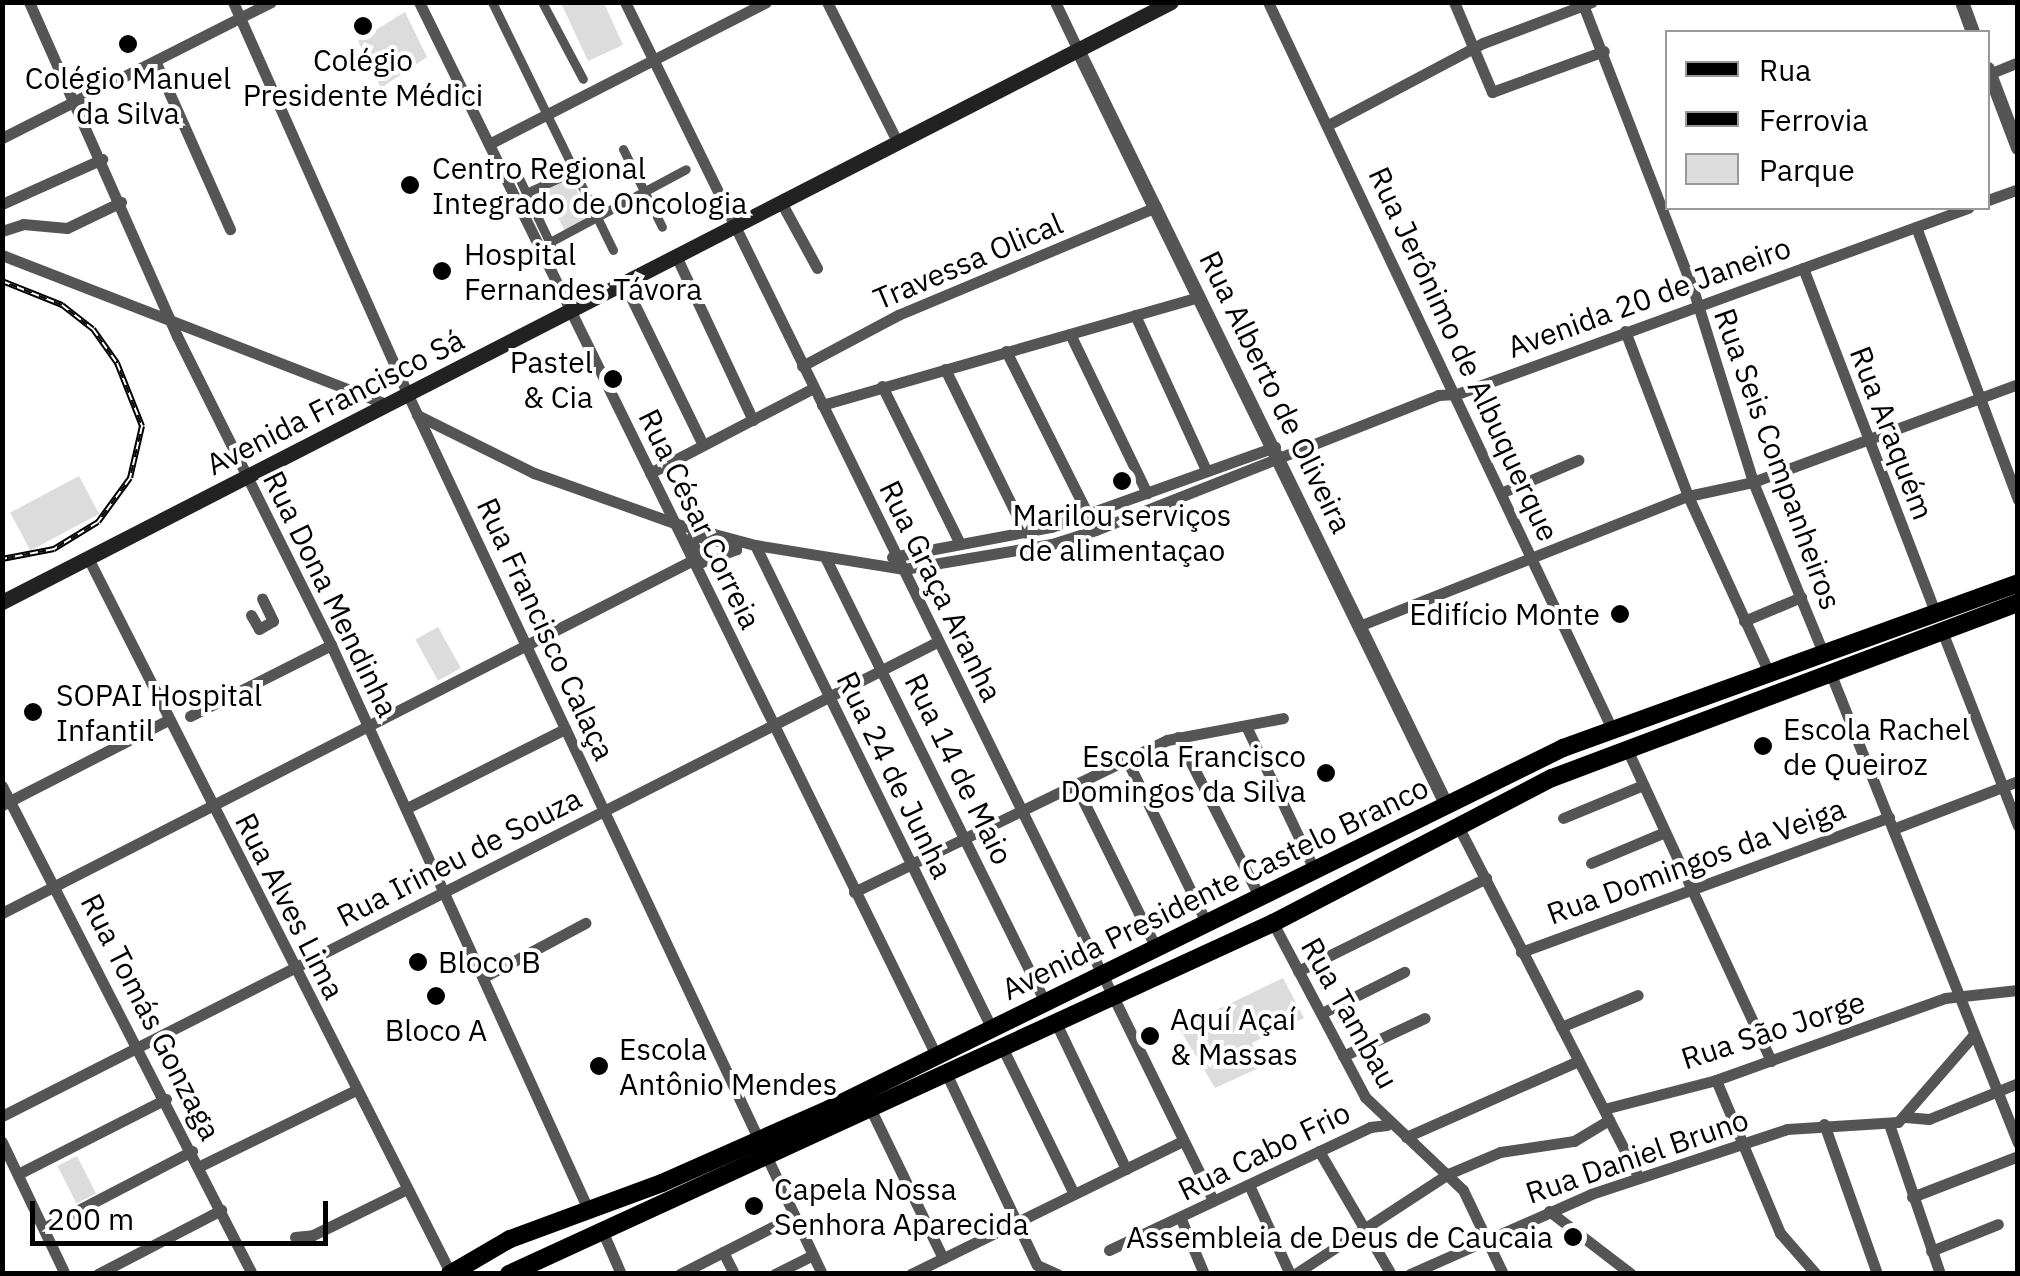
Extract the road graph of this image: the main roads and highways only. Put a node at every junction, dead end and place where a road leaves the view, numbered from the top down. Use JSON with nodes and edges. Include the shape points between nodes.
{"nodes":[{"id":1,"x":1172,"y":2,"type":"edge"},
{"id":2,"x":2018,"y":583,"type":"edge"},
{"id":3,"x":2,"y":602,"type":"edge"},
{"id":4,"x":2018,"y":603,"type":"edge"},
{"id":5,"x":1939,"y":623,"type":"junction"},
{"id":6,"x":1175,"y":940,"type":"junction"},
{"id":7,"x":1185,"y":964,"type":"junction"},
{"id":8,"x":763,"y":1149,"type":"junction"},
{"id":9,"x":451,"y":1273,"type":"edge"},
{"id":10,"x":509,"y":1274,"type":"edge"}],
"edges":[{"from":1,"to":3,"type":"main road","name":"Avenida Francisco Sá"},
{"from":2,"to":5,"type":"main road","name":"Avenida Presidente Castelo Branco"},
{"from":4,"to":5,"type":"main road","name":"Avenida Presidente Castelo Branco"},
{"from":5,"to":6,"type":"main road","name":"Avenida Presidente Castelo Branco","via":[[1823,653],[1612,729]]},
{"from":5,"to":7,"type":"main road","name":"Avenida Presidente Castelo Branco","via":[[1830,672],[1626,746]]},
{"from":6,"to":7,"type":"main road"},
{"from":6,"to":8,"type":"main road","name":"Avenida Presidente Castelo Branco","via":[[991,1027]]},
{"from":7,"to":8,"type":"main road","name":"Avenida Presidente Castelo Branco","via":[[871,1110]]},
{"from":8,"to":9,"type":"main road","name":"Avenida Presidente Castelo Branco","via":[[588,1206]]},
{"from":8,"to":10,"type":"main road","name":"Avenida Presidente Castelo Branco"}]}
